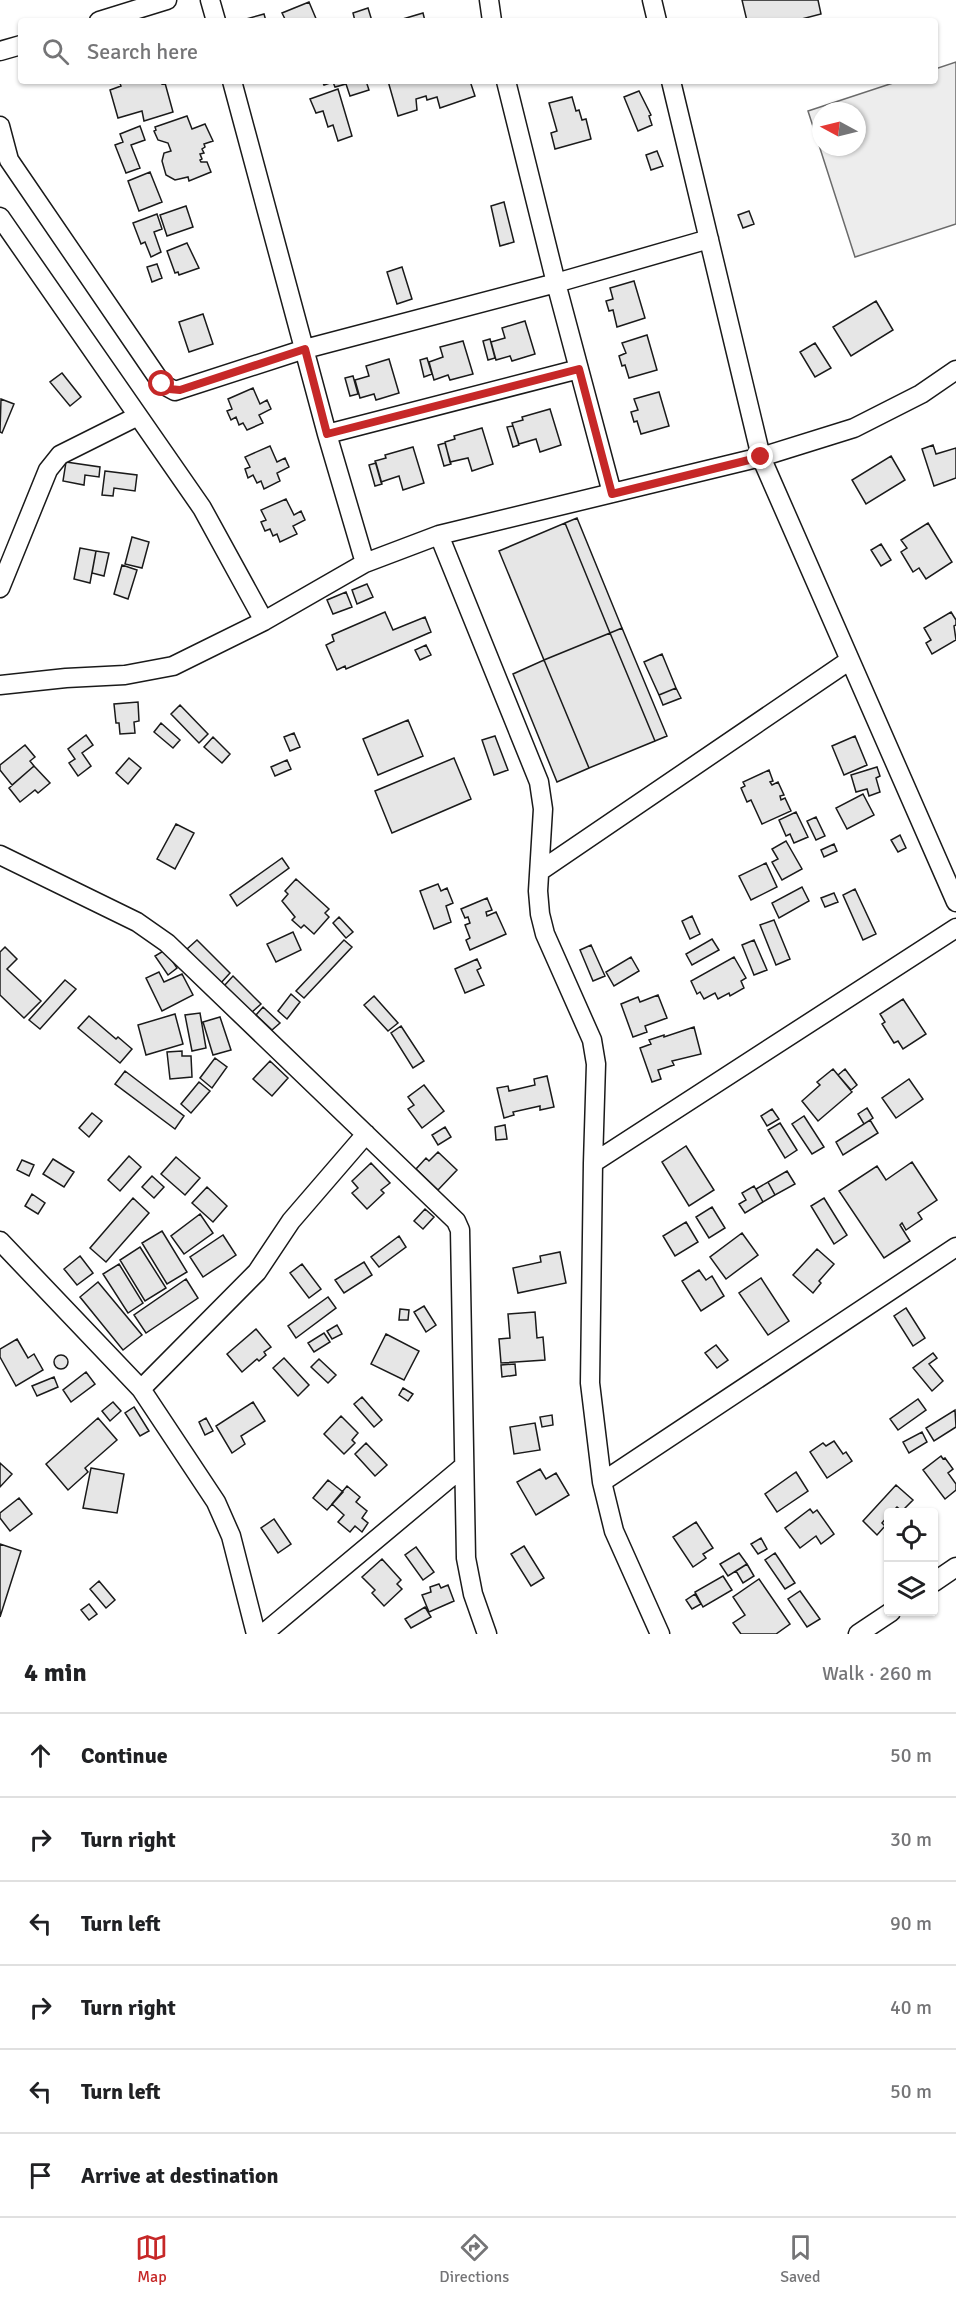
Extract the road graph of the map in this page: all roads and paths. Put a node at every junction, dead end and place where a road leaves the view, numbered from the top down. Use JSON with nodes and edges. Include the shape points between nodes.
{"nodes":[{"id":1,"x":167,"y":0,"type":"edge"},
{"id":2,"x":210,"y":0,"type":"edge"},
{"id":3,"x":489,"y":0,"type":"edge"},
{"id":4,"x":652,"y":0,"type":"edge"},
{"id":5,"x":109,"y":18,"type":"edge"},
{"id":6,"x":215,"y":18,"type":"edge"},
{"id":7,"x":492,"y":18,"type":"edge"},
{"id":8,"x":656,"y":18,"type":"edge"},
{"id":9,"x":18,"y":46,"type":"edge"},
{"id":10,"x":0,"y":51,"type":"edge"},
{"id":11,"x":233,"y":84,"type":"edge"},
{"id":12,"x":507,"y":84,"type":"edge"},
{"id":13,"x":672,"y":84,"type":"edge"},
{"id":14,"x":0,"y":126,"type":"edge"},
{"id":15,"x":0,"y":217,"type":"edge"},
{"id":16,"x":709,"y":239,"type":"junction"},
{"id":17,"x":556,"y":283,"type":"junction"},
{"id":18,"x":305,"y":349,"type":"junction"},
{"id":19,"x":579,"y":369,"type":"junction"},
{"id":20,"x":956,"y":370,"type":"edge"},
{"id":21,"x":138,"y":416,"type":"junction"},
{"id":22,"x":327,"y":434,"type":"junction"},
{"id":23,"x":761,"y":457,"type":"junction"},
{"id":24,"x":612,"y":494,"type":"junction"},
{"id":25,"x":439,"y":536,"type":"junction"},
{"id":26,"x":365,"y":563,"type":"junction"},
{"id":27,"x":0,"y":588,"type":"edge"},
{"id":28,"x":264,"y":621,"type":"junction"},
{"id":29,"x":850,"y":660,"type":"junction"},
{"id":30,"x":0,"y":685,"type":"edge"},
{"id":31,"x":0,"y":855,"type":"edge"},
{"id":32,"x":540,"y":871,"type":"junction"},
{"id":33,"x":956,"y":902,"type":"edge"},
{"id":34,"x":956,"y":928,"type":"edge"},
{"id":35,"x":366,"y":1134,"type":"junction"},
{"id":36,"x":592,"y":1163,"type":"junction"},
{"id":37,"x":0,"y":1241,"type":"edge"},
{"id":38,"x":956,"y":1247,"type":"edge"},
{"id":39,"x":141,"y":1389,"type":"junction"},
{"id":40,"x":464,"y":1466,"type":"junction"},
{"id":41,"x":602,"y":1482,"type":"junction"},
{"id":42,"x":956,"y":1567,"type":"edge"},
{"id":43,"x":938,"y":1579,"type":"edge"},
{"id":44,"x":884,"y":1616,"type":"edge"},
{"id":45,"x":256,"y":1634,"type":"edge"},
{"id":46,"x":262,"y":1634,"type":"edge"},
{"id":47,"x":487,"y":1634,"type":"edge"},
{"id":48,"x":660,"y":1634,"type":"edge"},
{"id":49,"x":858,"y":1634,"type":"edge"}],
"edges":[{"from":1,"to":5,"type":"street"},
{"from":2,"to":6,"type":"street"},
{"from":3,"to":7,"type":"street"},
{"from":4,"to":8,"type":"street"},
{"from":9,"to":10,"type":"street"},
{"from":11,"to":18,"type":"street"},
{"from":12,"to":17,"type":"street"},
{"from":13,"to":16,"type":"street"},
{"from":14,"to":18,"type":"street","via":[[9,159],[162,384],[180,390]]},
{"from":15,"to":21,"type":"street"},
{"from":16,"to":17,"type":"street"},
{"from":16,"to":23,"type":"street"},
{"from":17,"to":18,"type":"street"},
{"from":17,"to":19,"type":"street"},
{"from":18,"to":22,"type":"street"},
{"from":19,"to":22,"type":"street"},
{"from":19,"to":24,"type":"street"},
{"from":20,"to":23,"type":"street","via":[[921,394],[854,428]]},
{"from":21,"to":27,"type":"street","via":[[60,455],[48,470]]},
{"from":21,"to":28,"type":"street","via":[[202,508]]},
{"from":22,"to":26,"type":"street"},
{"from":23,"to":24,"type":"street"},
{"from":23,"to":29,"type":"street"},
{"from":24,"to":25,"type":"street"},
{"from":25,"to":26,"type":"street"},
{"from":25,"to":32,"type":"street","via":[[538,782],[543,809]]},
{"from":26,"to":28,"type":"street"},
{"from":28,"to":30,"type":"street","via":[[173,666],[124,675]]},
{"from":29,"to":32,"type":"street"},
{"from":29,"to":33,"type":"street"},
{"from":31,"to":35,"type":"street","via":[[137,922],[167,943]]},
{"from":32,"to":36,"type":"street","via":[[538,891],[545,934],[588,1029],[596,1064]]},
{"from":34,"to":36,"type":"street"},
{"from":35,"to":39,"type":"street","via":[[291,1221],[257,1272]]},
{"from":35,"to":40,"type":"street","via":[[456,1221],[460,1230]]},
{"from":36,"to":41,"type":"street","via":[[590,1383]]},
{"from":37,"to":39,"type":"street"},
{"from":38,"to":41,"type":"street"},
{"from":39,"to":45,"type":"street","via":[[216,1502],[231,1536]]},
{"from":40,"to":46,"type":"street"},
{"from":40,"to":47,"type":"street","via":[[466,1558]]},
{"from":41,"to":48,"type":"street","via":[[614,1531]]},
{"from":42,"to":43,"type":"street"},
{"from":44,"to":49,"type":"street"}]}
